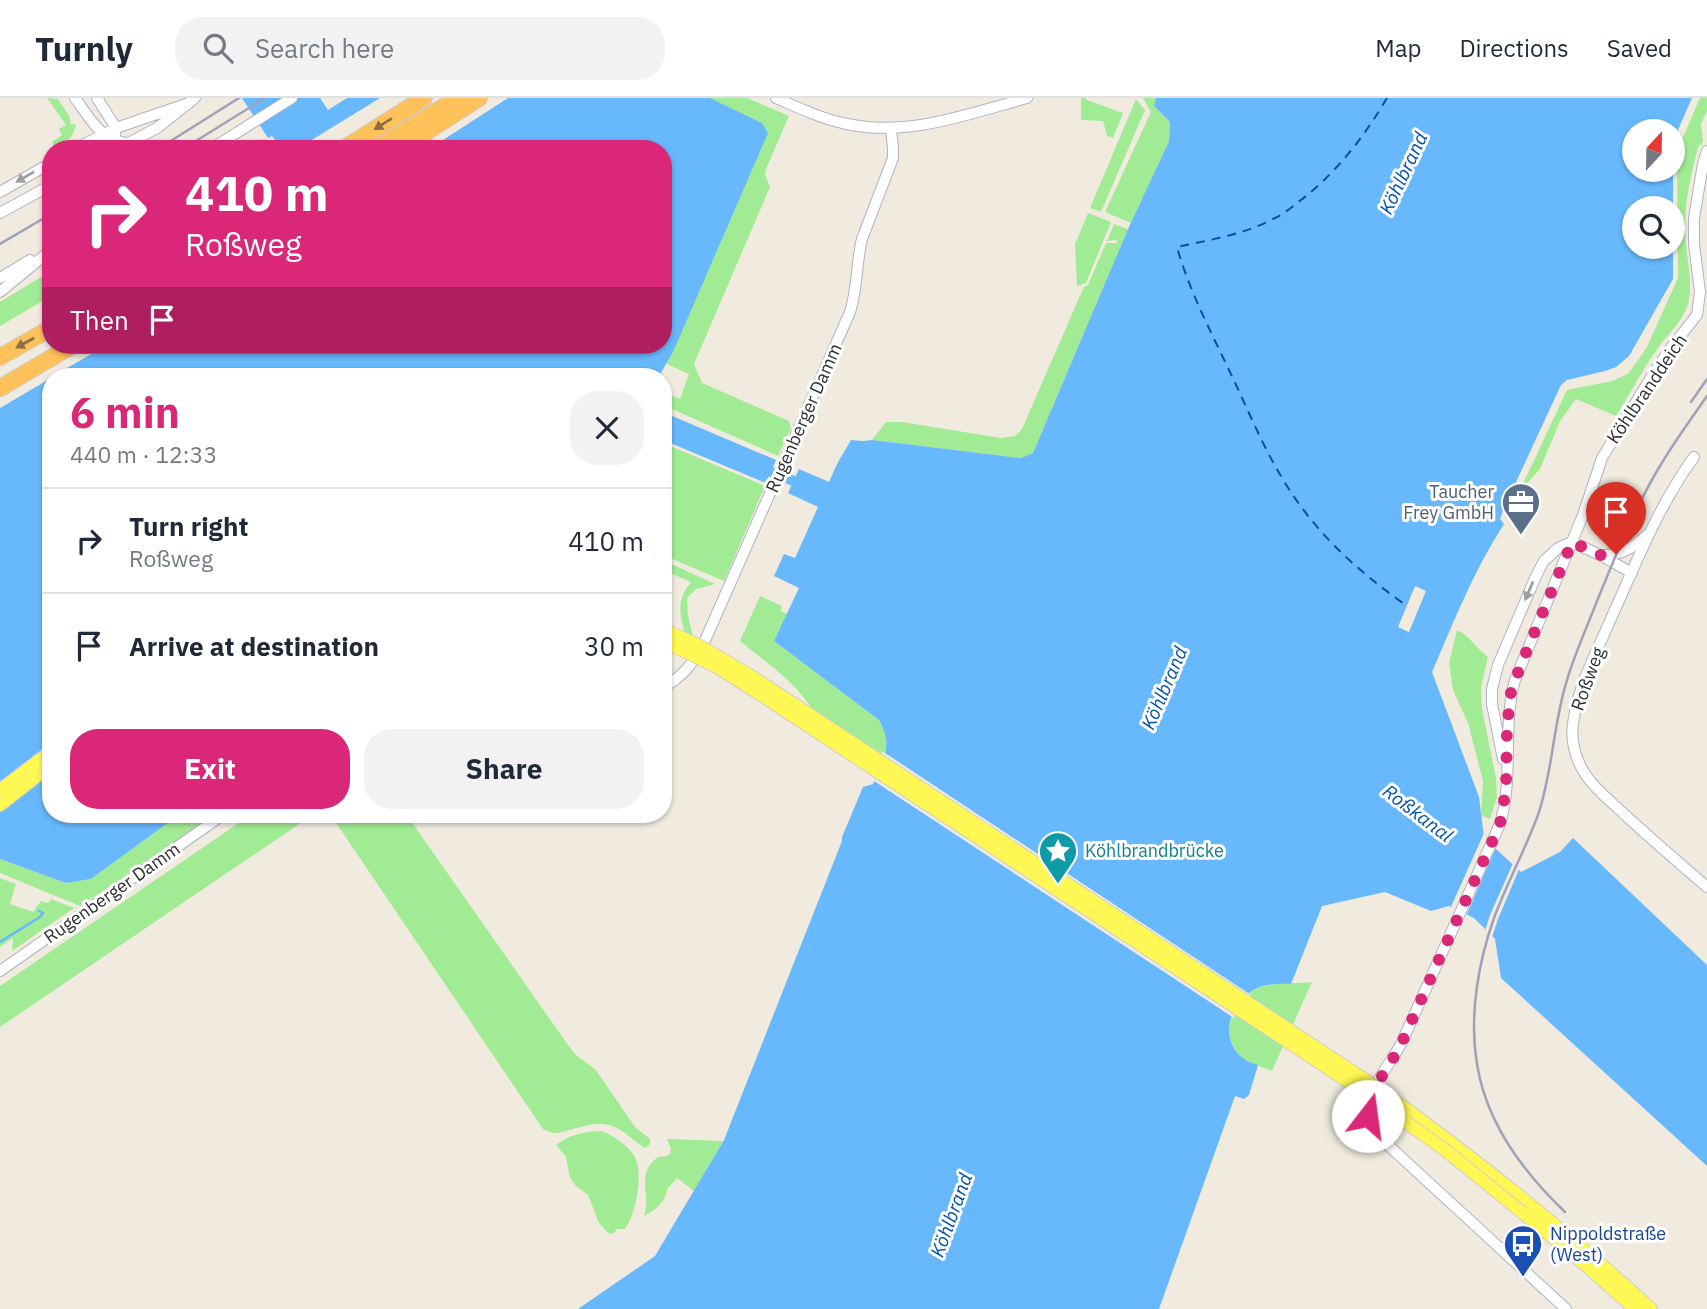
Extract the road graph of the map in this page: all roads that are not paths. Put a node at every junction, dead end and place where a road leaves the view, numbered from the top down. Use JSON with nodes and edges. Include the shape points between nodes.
{"nodes":[{"id":1,"x":75,"y":98,"type":"edge"},
{"id":2,"x":97,"y":98,"type":"edge"},
{"id":3,"x":292,"y":98,"type":"edge"},
{"id":4,"x":424,"y":98,"type":"edge"},
{"id":5,"x":458,"y":98,"type":"edge"},
{"id":6,"x":479,"y":98,"type":"edge"},
{"id":7,"x":776,"y":98,"type":"edge"},
{"id":8,"x":1027,"y":98,"type":"edge"},
{"id":9,"x":192,"y":100,"type":"edge"},
{"id":10,"x":85,"y":114,"type":"junction"},
{"id":11,"x":891,"y":128,"type":"junction"},
{"id":12,"x":112,"y":137,"type":"edge"},
{"id":13,"x":87,"y":140,"type":"edge"},
{"id":14,"x":133,"y":140,"type":"edge"},
{"id":15,"x":226,"y":140,"type":"edge"},
{"id":16,"x":357,"y":140,"type":"edge"},
{"id":17,"x":390,"y":140,"type":"edge"},
{"id":18,"x":414,"y":140,"type":"edge"},
{"id":19,"x":1707,"y":151,"type":"edge"},
{"id":20,"x":42,"y":168,"type":"edge"},
{"id":21,"x":42,"y":190,"type":"edge"},
{"id":22,"x":0,"y":192,"type":"edge"},
{"id":23,"x":0,"y":214,"type":"edge"},
{"id":24,"x":42,"y":254,"type":"edge"},
{"id":25,"x":42,"y":257,"type":"edge"},
{"id":26,"x":0,"y":278,"type":"edge"},
{"id":27,"x":0,"y":292,"type":"edge"},
{"id":28,"x":42,"y":333,"type":"edge"},
{"id":29,"x":42,"y":351,"type":"edge"},
{"id":30,"x":58,"y":354,"type":"edge"},
{"id":31,"x":0,"y":357,"type":"edge"},
{"id":32,"x":0,"y":375,"type":"edge"},
{"id":33,"x":0,"y":388,"type":"edge"},
{"id":34,"x":1694,"y":457,"type":"dead end"},
{"id":35,"x":1650,"y":533,"type":"junction"},
{"id":36,"x":1572,"y":542,"type":"junction"},
{"id":37,"x":1600,"y":555,"type":"junction"},
{"id":38,"x":1632,"y":573,"type":"junction"},
{"id":39,"x":672,"y":633,"type":"edge"},
{"id":40,"x":672,"y":645,"type":"edge"},
{"id":41,"x":672,"y":682,"type":"edge"},
{"id":42,"x":42,"y":758,"type":"edge"},
{"id":43,"x":42,"y":772,"type":"edge"},
{"id":44,"x":1507,"y":775,"type":"junction"},
{"id":45,"x":0,"y":790,"type":"edge"},
{"id":46,"x":0,"y":804,"type":"edge"},
{"id":47,"x":211,"y":823,"type":"edge"},
{"id":48,"x":1707,"y":887,"type":"edge"},
{"id":49,"x":0,"y":971,"type":"edge"},
{"id":50,"x":1566,"y":1309,"type":"edge"},
{"id":51,"x":1635,"y":1309,"type":"edge"},
{"id":52,"x":1651,"y":1309,"type":"edge"}],
"edges":[{"from":1,"to":10,"type":"street"},
{"from":2,"to":12,"type":"street"},
{"from":3,"to":15,"type":"street"},
{"from":4,"to":16,"type":"highway","one_way":true},
{"from":5,"to":17,"type":"highway"},
{"from":6,"to":18,"type":"highway"},
{"from":7,"to":11,"type":"street","via":[[839,122]]},
{"from":8,"to":11,"type":"street","via":[[932,123]]},
{"from":9,"to":12,"type":"street"},
{"from":9,"to":14,"type":"street","via":[[157,128]]},
{"from":10,"to":12,"type":"street"},
{"from":10,"to":13,"type":"street"},
{"from":11,"to":41,"type":"street","name":"Rugenberger Damm","via":[[893,158],[862,239],[850,312],[695,659]]},
{"from":19,"to":36,"type":"street","name":"Köhlbranddeich","via":[[1694,218],[1697,315],[1668,350],[1607,449]]},
{"from":20,"to":22,"type":"street","one_way":true},
{"from":21,"to":23,"type":"street"},
{"from":24,"to":26,"type":"street"},
{"from":25,"to":27,"type":"street"},
{"from":28,"to":31,"type":"highway","one_way":true},
{"from":29,"to":32,"type":"highway"},
{"from":30,"to":33,"type":"highway"},
{"from":34,"to":35,"type":"street","name":"Roßweg"},
{"from":35,"to":37,"type":"street","via":[[1627,550]]},
{"from":35,"to":38,"type":"street","name":"Roßweg"},
{"from":36,"to":37,"type":"street"},
{"from":36,"to":44,"type":"street","name":"Köhlbranddeich","via":[[1515,680],[1507,726]]},
{"from":36,"to":44,"type":"street","name":"Köhlbranddeich","one_way":true,"via":[[1544,561],[1498,665],[1492,704]]},
{"from":37,"to":38,"type":"street"},
{"from":38,"to":48,"type":"street","name":"Roßweg","via":[[1578,698],[1572,725],[1576,753],[1598,790]]},
{"from":39,"to":52,"type":"main road","bridge":true,"via":[[751,676],[1367,1081],[1530,1204]]},
{"from":40,"to":51,"type":"main road","bridge":true,"via":[[755,691],[1361,1090],[1484,1181]]},
{"from":42,"to":45,"type":"main road"},
{"from":43,"to":46,"type":"main road"},
{"from":44,"to":50,"type":"street","name":"Köhlbranddeich","via":[[1494,837],[1402,1042],[1374,1088],[1368,1116],[1376,1134]]},
{"from":47,"to":49,"type":"street","name":"Rugenberger Damm"}]}
